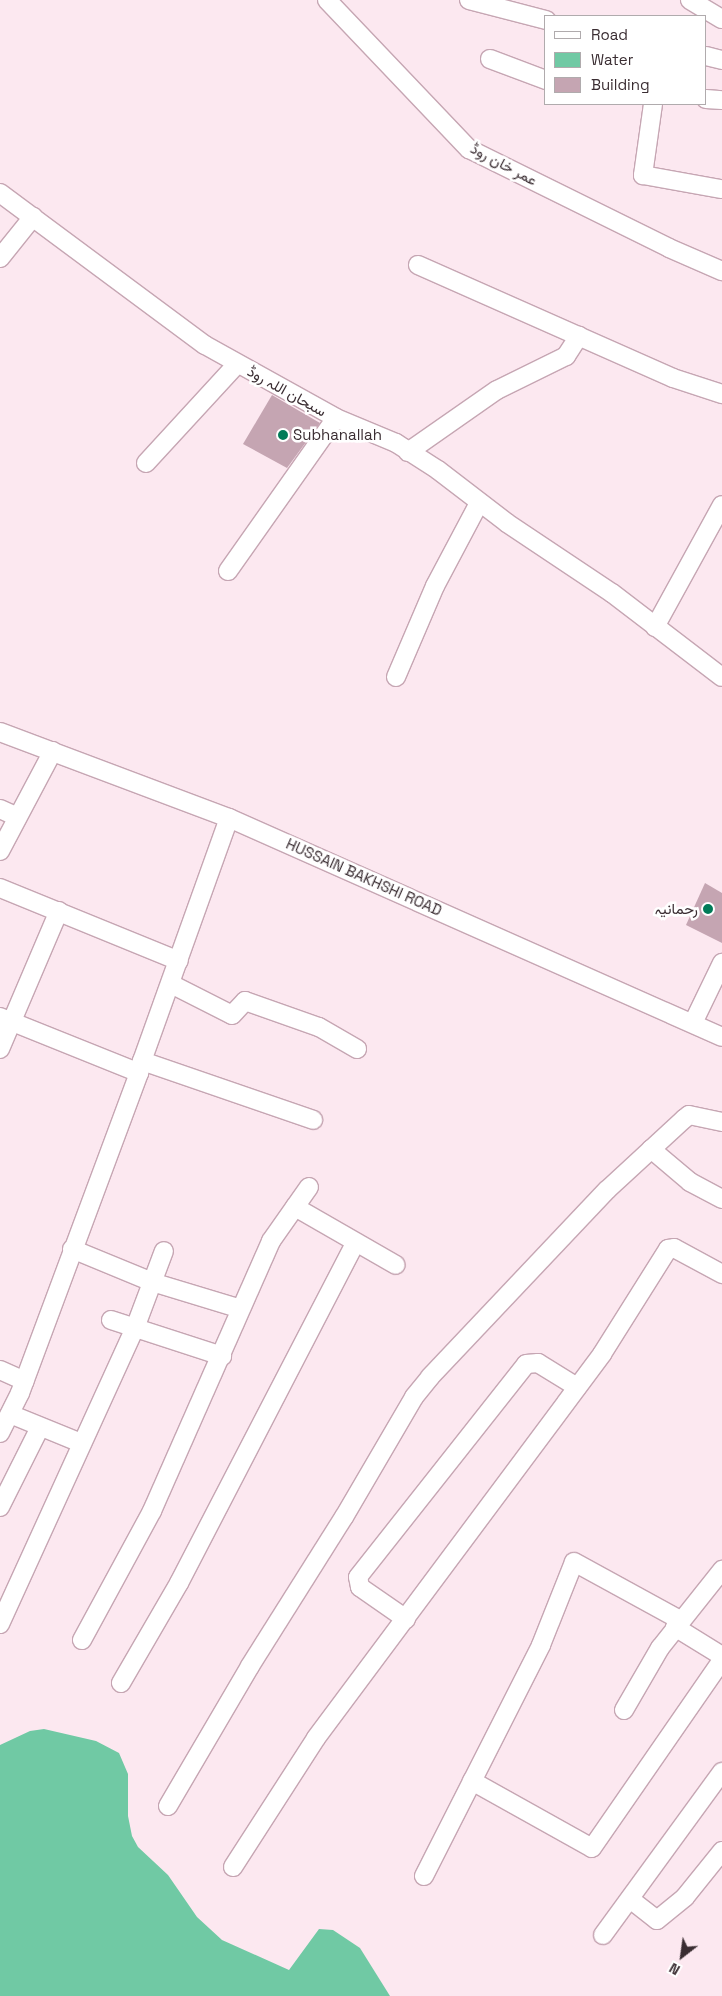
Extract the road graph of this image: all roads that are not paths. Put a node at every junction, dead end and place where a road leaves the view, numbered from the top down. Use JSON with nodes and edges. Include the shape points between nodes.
{"nodes":[{"id":1,"x":469,"y":0,"type":"edge"},
{"id":2,"x":690,"y":0,"type":"edge"},
{"id":3,"x":336,"y":4,"type":"edge"},
{"id":4,"x":544,"y":19,"type":"edge"},
{"id":5,"x":722,"y":19,"type":"edge"},
{"id":6,"x":707,"y":56,"type":"edge"},
{"id":7,"x":490,"y":59,"type":"dead end"},
{"id":8,"x":722,"y":60,"type":"edge"},
{"id":9,"x":544,"y":79,"type":"edge"},
{"id":10,"x":707,"y":99,"type":"edge"},
{"id":11,"x":722,"y":100,"type":"edge"},
{"id":12,"x":653,"y":105,"type":"edge"},
{"id":13,"x":721,"y":189,"type":"dead end"},
{"id":14,"x":0,"y":193,"type":"edge"},
{"id":15,"x":33,"y":217,"type":"junction"},
{"id":16,"x":0,"y":258,"type":"edge"},
{"id":17,"x":418,"y":265,"type":"dead end"},
{"id":18,"x":722,"y":271,"type":"edge"},
{"id":19,"x":579,"y":336,"type":"junction"},
{"id":20,"x":237,"y":364,"type":"junction"},
{"id":21,"x":722,"y":394,"type":"edge"},
{"id":22,"x":336,"y":418,"type":"junction"},
{"id":23,"x":408,"y":452,"type":"junction"},
{"id":24,"x":146,"y":463,"type":"dead end"},
{"id":25,"x":479,"y":503,"type":"junction"},
{"id":26,"x":722,"y":505,"type":"edge"},
{"id":27,"x":228,"y":571,"type":"dead end"},
{"id":28,"x":655,"y":627,"type":"junction"},
{"id":29,"x":396,"y":676,"type":"dead end"},
{"id":30,"x":722,"y":677,"type":"edge"},
{"id":31,"x":0,"y":732,"type":"edge"},
{"id":32,"x":52,"y":751,"type":"junction"},
{"id":33,"x":0,"y":809,"type":"edge"},
{"id":34,"x":16,"y":816,"type":"junction"},
{"id":35,"x":229,"y":818,"type":"junction"},
{"id":36,"x":0,"y":851,"type":"edge"},
{"id":37,"x":0,"y":888,"type":"edge"},
{"id":38,"x":59,"y":911,"type":"junction"},
{"id":39,"x":179,"y":961,"type":"junction"},
{"id":40,"x":722,"y":963,"type":"edge"},
{"id":41,"x":171,"y":984,"type":"junction"},
{"id":42,"x":6,"y":1020,"type":"edge"},
{"id":43,"x":693,"y":1023,"type":"junction"},
{"id":44,"x":722,"y":1037,"type":"edge"},
{"id":45,"x":0,"y":1049,"type":"edge"},
{"id":46,"x":357,"y":1049,"type":"dead end"},
{"id":47,"x":140,"y":1067,"type":"junction"},
{"id":48,"x":313,"y":1120,"type":"dead end"},
{"id":49,"x":722,"y":1122,"type":"edge"},
{"id":50,"x":651,"y":1149,"type":"junction"},
{"id":51,"x":309,"y":1187,"type":"dead end"},
{"id":52,"x":722,"y":1199,"type":"edge"},
{"id":53,"x":295,"y":1207,"type":"junction"},
{"id":54,"x":354,"y":1244,"type":"junction"},
{"id":55,"x":72,"y":1249,"type":"junction"},
{"id":56,"x":164,"y":1251,"type":"dead end"},
{"id":57,"x":396,"y":1265,"type":"dead end"},
{"id":58,"x":722,"y":1274,"type":"edge"},
{"id":59,"x":152,"y":1282,"type":"junction"},
{"id":60,"x":238,"y":1308,"type":"junction"},
{"id":61,"x":111,"y":1320,"type":"dead end"},
{"id":62,"x":135,"y":1328,"type":"junction"},
{"id":63,"x":222,"y":1356,"type":"junction"},
{"id":64,"x":0,"y":1370,"type":"edge"},
{"id":65,"x":24,"y":1381,"type":"junction"},
{"id":66,"x":577,"y":1387,"type":"junction"},
{"id":67,"x":10,"y":1414,"type":"junction"},
{"id":68,"x":40,"y":1427,"type":"junction"},
{"id":69,"x":0,"y":1434,"type":"edge"},
{"id":70,"x":81,"y":1443,"type":"junction"},
{"id":71,"x":0,"y":1508,"type":"edge"},
{"id":72,"x":722,"y":1570,"type":"edge"},
{"id":73,"x":406,"y":1619,"type":"junction"},
{"id":74,"x":678,"y":1623,"type":"junction"},
{"id":75,"x":0,"y":1624,"type":"edge"},
{"id":76,"x":82,"y":1640,"type":"dead end"},
{"id":77,"x":722,"y":1658,"type":"edge"},
{"id":78,"x":121,"y":1683,"type":"dead end"},
{"id":79,"x":624,"y":1710,"type":"dead end"},
{"id":80,"x":722,"y":1772,"type":"edge"},
{"id":81,"x":472,"y":1781,"type":"junction"},
{"id":82,"x":168,"y":1806,"type":"dead end"},
{"id":83,"x":722,"y":1852,"type":"edge"},
{"id":84,"x":233,"y":1867,"type":"dead end"},
{"id":85,"x":424,"y":1876,"type":"dead end"},
{"id":86,"x":630,"y":1899,"type":"junction"},
{"id":87,"x":603,"y":1935,"type":"dead end"}],
"edges":[{"from":1,"to":4,"type":"street"},
{"from":2,"to":5,"type":"street"},
{"from":3,"to":18,"type":"street","name":"عمر خان روڈ","via":[[469,148]]},
{"from":6,"to":8,"type":"street"},
{"from":7,"to":9,"type":"street"},
{"from":10,"to":11,"type":"street"},
{"from":12,"to":13,"type":"street","via":[[643,175]]},
{"from":14,"to":15,"type":"street","name":"سبحان اللہ روڈ"},
{"from":15,"to":16,"type":"street"},
{"from":15,"to":20,"type":"street","name":"سبحان اللہ روڈ","via":[[205,345]]},
{"from":17,"to":19,"type":"street"},
{"from":19,"to":21,"type":"street","via":[[673,378]]},
{"from":19,"to":23,"type":"street","via":[[566,356],[497,390]]},
{"from":20,"to":22,"type":"street","name":"سبحان اللہ روڈ"},
{"from":20,"to":24,"type":"street"},
{"from":22,"to":23,"type":"street","name":"سبحان اللہ روڈ","via":[[396,443]]},
{"from":22,"to":27,"type":"street"},
{"from":23,"to":25,"type":"street","name":"سبحان اللہ روڈ","via":[[438,470]]},
{"from":25,"to":28,"type":"street","name":"سبحان اللہ روڈ","via":[[612,593]]},
{"from":25,"to":29,"type":"street","via":[[435,586]]},
{"from":26,"to":28,"type":"street"},
{"from":28,"to":30,"type":"street","name":"سبحان اللہ روڈ"},
{"from":31,"to":32,"type":"street","name":"HUSSAIN BAKHSHI ROAD"},
{"from":32,"to":34,"type":"street"},
{"from":32,"to":35,"type":"street","name":"HUSSAIN BAKHSHI ROAD"},
{"from":33,"to":34,"type":"street"},
{"from":34,"to":36,"type":"street"},
{"from":35,"to":39,"type":"street"},
{"from":35,"to":43,"type":"street","name":"HUSSAIN BAKHSHI ROAD"},
{"from":37,"to":38,"type":"street"},
{"from":38,"to":39,"type":"street"},
{"from":38,"to":42,"type":"street"},
{"from":39,"to":41,"type":"street"},
{"from":40,"to":43,"type":"street"},
{"from":41,"to":46,"type":"street","via":[[232,1015],[245,1001],[319,1027]]},
{"from":41,"to":47,"type":"street"},
{"from":42,"to":45,"type":"street"},
{"from":42,"to":47,"type":"street"},
{"from":43,"to":44,"type":"street","name":"HUSSAIN BAKHSHI ROAD"},
{"from":47,"to":48,"type":"street"},
{"from":47,"to":55,"type":"street"},
{"from":49,"to":50,"type":"street","via":[[689,1115]]},
{"from":50,"to":52,"type":"street","via":[[690,1182]]},
{"from":50,"to":82,"type":"street","via":[[607,1190],[414,1397]]},
{"from":51,"to":53,"type":"street"},
{"from":53,"to":54,"type":"street"},
{"from":53,"to":60,"type":"street","via":[[270,1241]]},
{"from":54,"to":57,"type":"street"},
{"from":54,"to":78,"type":"street","via":[[179,1583]]},
{"from":55,"to":59,"type":"street"},
{"from":55,"to":65,"type":"street"},
{"from":56,"to":59,"type":"street"},
{"from":58,"to":66,"type":"street","via":[[671,1247]]},
{"from":59,"to":60,"type":"street"},
{"from":59,"to":62,"type":"street"},
{"from":60,"to":63,"type":"street"},
{"from":61,"to":62,"type":"street"},
{"from":62,"to":63,"type":"street"},
{"from":62,"to":70,"type":"street"},
{"from":63,"to":76,"type":"street","via":[[152,1511]]},
{"from":64,"to":65,"type":"street"},
{"from":65,"to":67,"type":"street"},
{"from":66,"to":73,"type":"street"},
{"from":66,"to":73,"type":"street","via":[[538,1363],[526,1364],[358,1577],[360,1587]]},
{"from":67,"to":68,"type":"street"},
{"from":67,"to":69,"type":"street"},
{"from":68,"to":70,"type":"street"},
{"from":68,"to":71,"type":"street"},
{"from":70,"to":75,"type":"street","via":[[73,1468]]},
{"from":72,"to":74,"type":"street"},
{"from":73,"to":84,"type":"street","via":[[316,1738]]},
{"from":74,"to":77,"type":"street"},
{"from":74,"to":79,"type":"street"},
{"from":74,"to":81,"type":"street","via":[[574,1562],[541,1645]]},
{"from":77,"to":81,"type":"street","via":[[592,1848]]},
{"from":80,"to":86,"type":"street"},
{"from":81,"to":85,"type":"street"},
{"from":83,"to":86,"type":"street","via":[[685,1897],[657,1920]]},
{"from":86,"to":87,"type":"street"}]}
